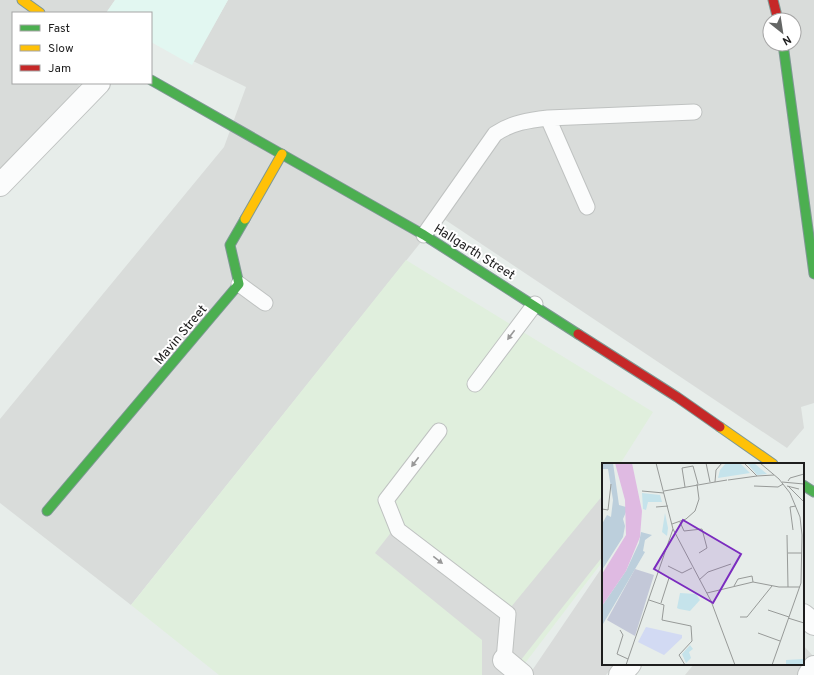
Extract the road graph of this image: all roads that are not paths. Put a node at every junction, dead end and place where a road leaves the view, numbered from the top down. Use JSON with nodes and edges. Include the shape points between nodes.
{"nodes":[{"id":1,"x":22,"y":0,"type":"edge"},
{"id":2,"x":773,"y":0,"type":"edge"},
{"id":3,"x":39,"y":12,"type":"edge"},
{"id":4,"x":776,"y":12,"type":"edge"},
{"id":5,"x":784,"y":52,"type":"edge"},
{"id":6,"x":152,"y":81,"type":"edge"},
{"id":7,"x":98,"y":84,"type":"edge"},
{"id":8,"x":694,"y":112,"type":"dead end"},
{"id":9,"x":548,"y":118,"type":"junction"},
{"id":10,"x":282,"y":154,"type":"junction"},
{"id":11,"x":0,"y":185,"type":"edge"},
{"id":12,"x":587,"y":207,"type":"dead end"},
{"id":13,"x":424,"y":235,"type":"junction"},
{"id":14,"x":814,"y":274,"type":"edge"},
{"id":15,"x":239,"y":284,"type":"junction"},
{"id":16,"x":265,"y":303,"type":"dead end"},
{"id":17,"x":535,"y":304,"type":"junction"},
{"id":18,"x":474,"y":384,"type":"dead end"},
{"id":19,"x":439,"y":431,"type":"dead end"},
{"id":20,"x":772,"y":463,"type":"edge"},
{"id":21,"x":804,"y":486,"type":"edge"},
{"id":22,"x":814,"y":492,"type":"edge"},
{"id":23,"x":47,"y":511,"type":"dead end"},
{"id":24,"x":804,"y":617,"type":"edge"},
{"id":25,"x":814,"y":624,"type":"edge"},
{"id":26,"x":504,"y":660,"type":"joint"},
{"id":27,"x":629,"y":665,"type":"edge"},
{"id":28,"x":814,"y":667,"type":"edge"},
{"id":29,"x":522,"y":675,"type":"edge"},
{"id":30,"x":620,"y":675,"type":"edge"},
{"id":31,"x":809,"y":675,"type":"edge"}],
"edges":[{"from":1,"to":3,"type":"street"},
{"from":2,"to":4,"type":"street"},
{"from":5,"to":14,"type":"street"},
{"from":6,"to":10,"type":"street","name":"Hallgarth Street"},
{"from":7,"to":11,"type":"street"},
{"from":8,"to":9,"type":"lane"},
{"from":9,"to":12,"type":"lane"},
{"from":9,"to":13,"type":"lane","via":[[525,121],[503,128],[495,134]]},
{"from":10,"to":13,"type":"street","name":"Hallgarth Street"},
{"from":10,"to":15,"type":"street","via":[[230,245]]},
{"from":13,"to":17,"type":"street","name":"Hallgarth Street"},
{"from":15,"to":16,"type":"lane"},
{"from":15,"to":23,"type":"street","name":"Mavin Street"},
{"from":17,"to":18,"type":"lane","one_way":true},
{"from":17,"to":20,"type":"street","name":"Hallgarth Street","via":[[677,397]]},
{"from":19,"to":26,"type":"lane","one_way":true,"via":[[386,500],[398,530],[508,614]]},
{"from":21,"to":22,"type":"street"},
{"from":24,"to":25,"type":"street"},
{"from":26,"to":29,"type":"street"},
{"from":27,"to":30,"type":"street"},
{"from":28,"to":31,"type":"street"}]}
